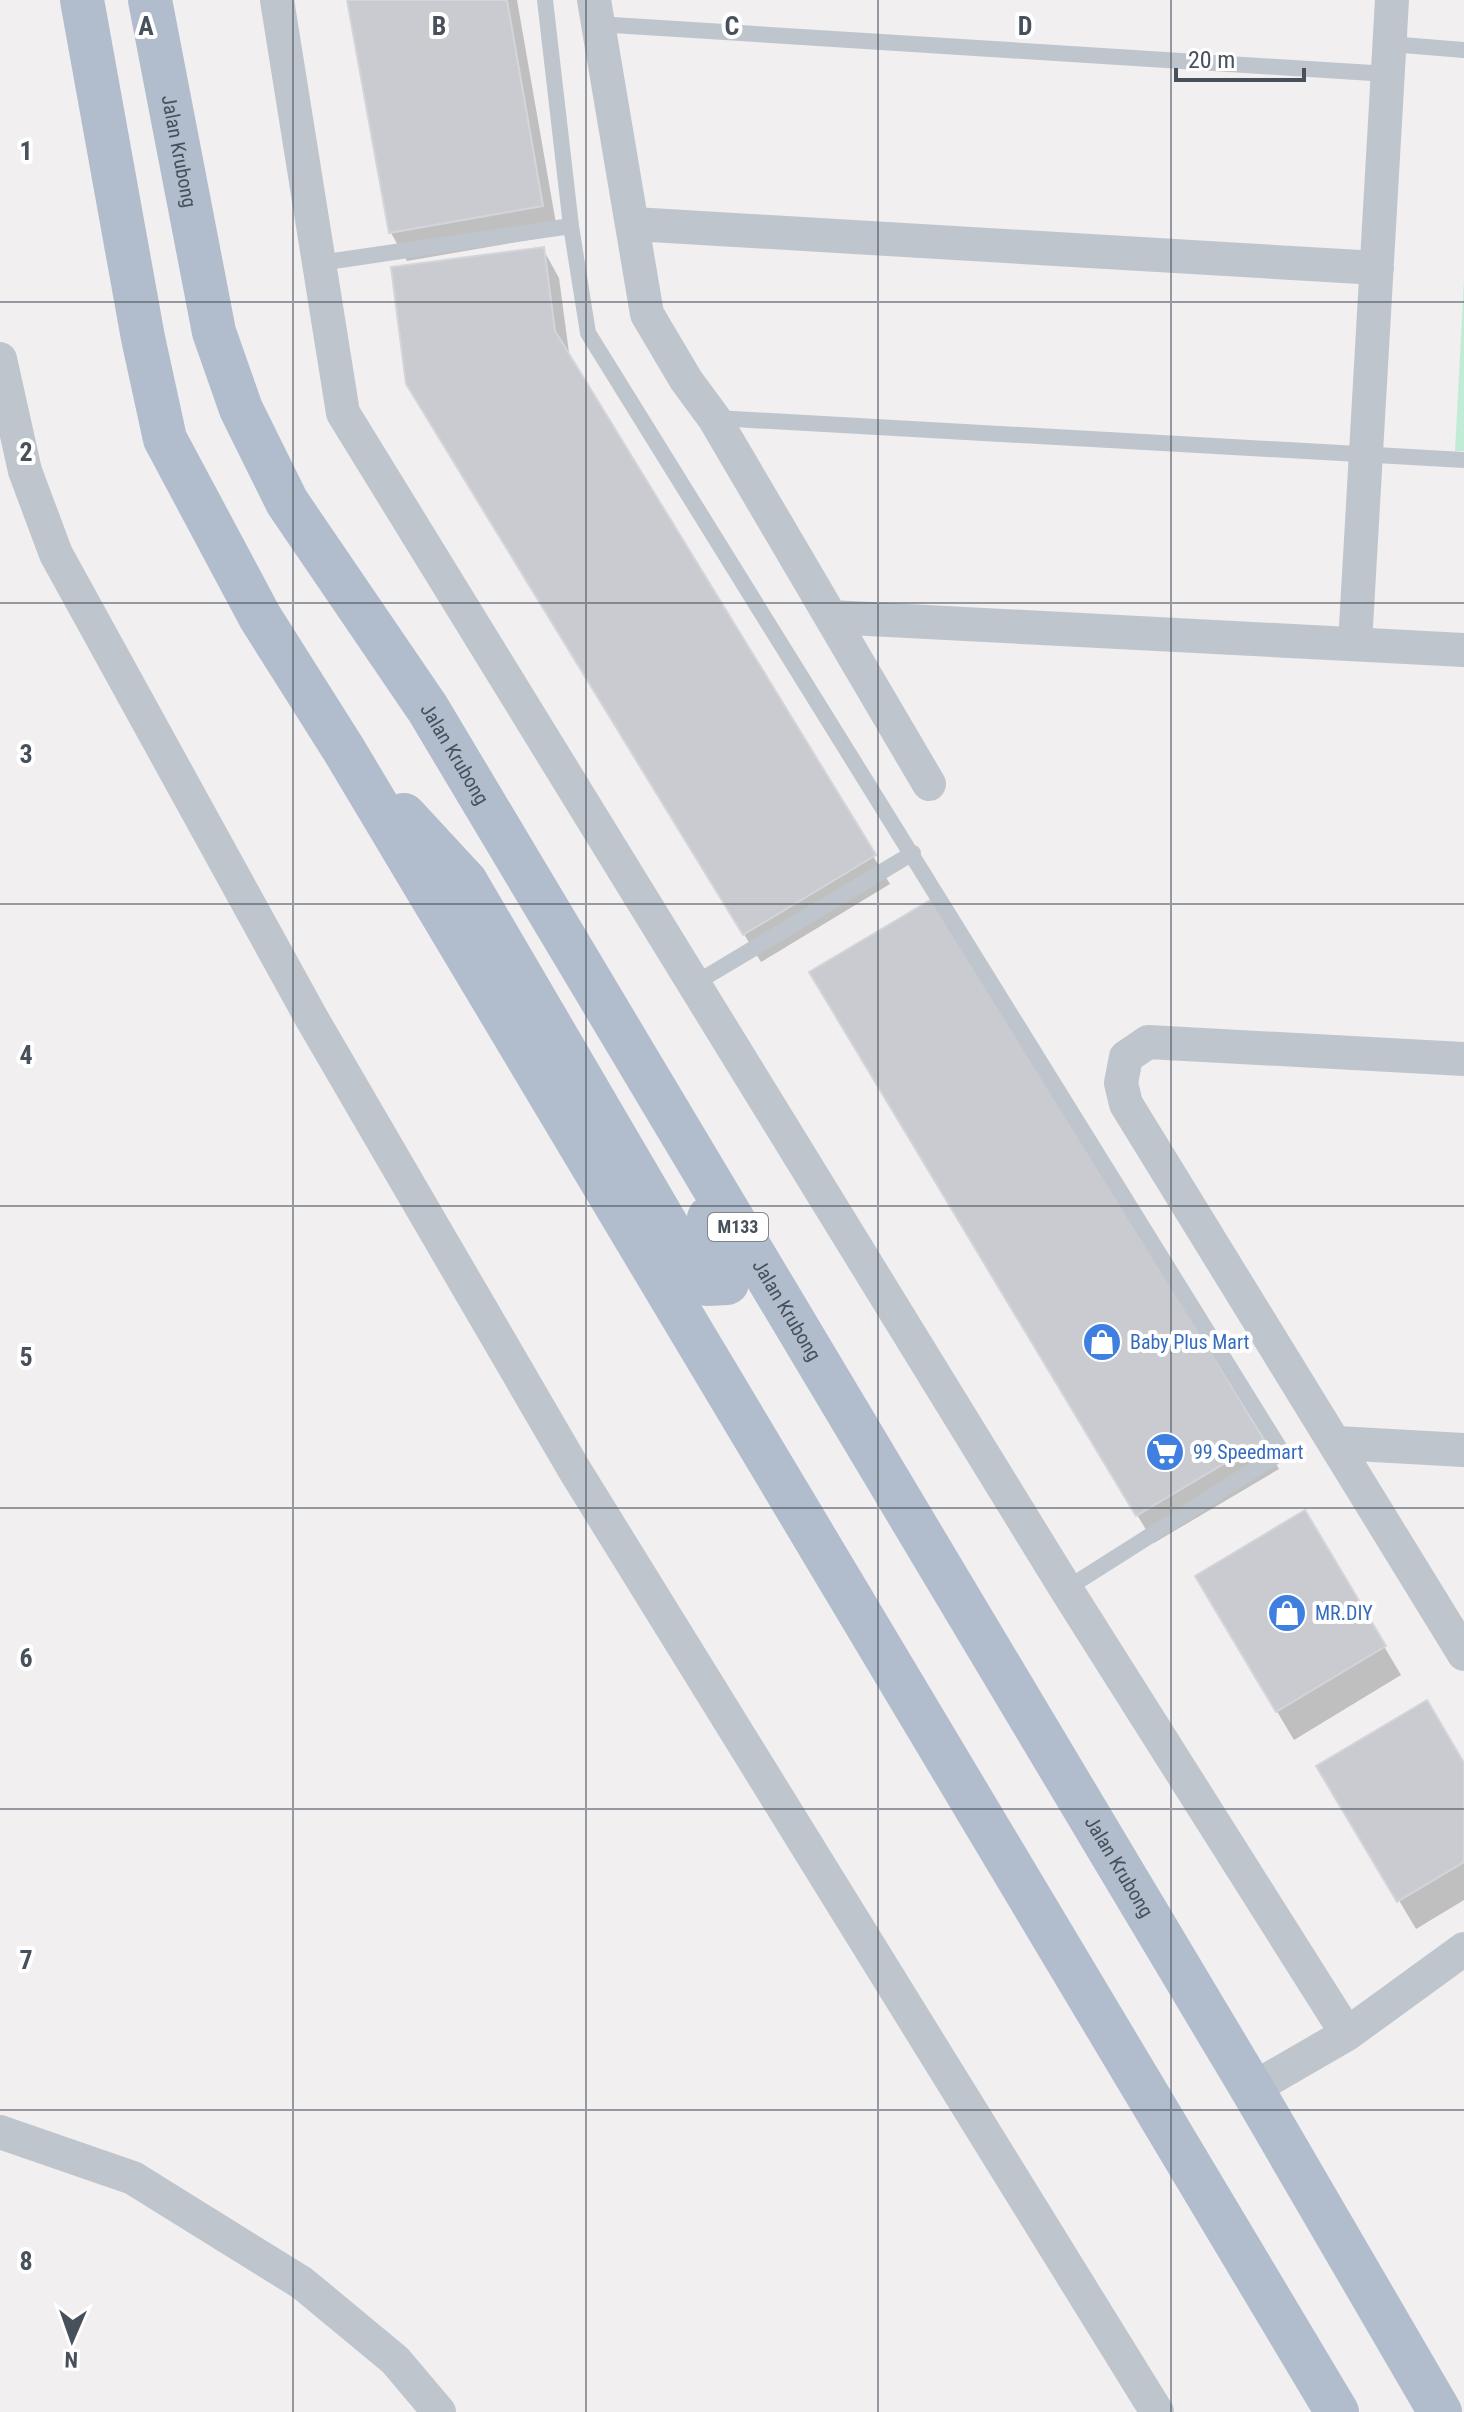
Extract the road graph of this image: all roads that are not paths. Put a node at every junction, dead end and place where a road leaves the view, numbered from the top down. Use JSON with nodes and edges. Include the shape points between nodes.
{"nodes":[{"id":1,"x":82,"y":0,"type":"edge"},
{"id":2,"x":150,"y":0,"type":"edge"},
{"id":3,"x":277,"y":0,"type":"edge"},
{"id":4,"x":545,"y":0,"type":"edge"},
{"id":5,"x":1392,"y":0,"type":"edge"},
{"id":6,"x":595,"y":12,"type":"edge"},
{"id":7,"x":1464,"y":50,"type":"edge"},
{"id":8,"x":1389,"y":59,"type":"junction"},
{"id":9,"x":634,"y":224,"type":"junction"},
{"id":10,"x":571,"y":226,"type":"junction"},
{"id":11,"x":320,"y":263,"type":"junction"},
{"id":12,"x":1377,"y":268,"type":"junction"},
{"id":13,"x":0,"y":359,"type":"edge"},
{"id":14,"x":4,"y":398,"type":"edge"},
{"id":15,"x":714,"y":418,"type":"junction"},
{"id":16,"x":1366,"y":455,"type":"junction"},
{"id":17,"x":1464,"y":460,"type":"edge"},
{"id":18,"x":831,"y":617,"type":"junction"},
{"id":19,"x":1355,"y":644,"type":"junction"},
{"id":20,"x":1464,"y":650,"type":"edge"},
{"id":21,"x":428,"y":709,"type":"junction"},
{"id":22,"x":344,"y":750,"type":"junction"},
{"id":23,"x":929,"y":784,"type":"dead end"},
{"id":24,"x":913,"y":853,"type":"junction"},
{"id":25,"x":694,"y":984,"type":"junction"},
{"id":26,"x":1464,"y":1059,"type":"edge"},
{"id":27,"x":1337,"y":1443,"type":"junction"},
{"id":28,"x":1464,"y":1450,"type":"edge"},
{"id":29,"x":1066,"y":1589,"type":"junction"},
{"id":30,"x":1464,"y":1654,"type":"edge"},
{"id":31,"x":1464,"y":1949,"type":"edge"},
{"id":32,"x":1347,"y":2034,"type":"junction"},
{"id":33,"x":1252,"y":2089,"type":"junction"},
{"id":34,"x":0,"y":2132,"type":"edge"},
{"id":35,"x":439,"y":2412,"type":"edge"},
{"id":36,"x":1157,"y":2412,"type":"edge"},
{"id":37,"x":1337,"y":2412,"type":"edge"},
{"id":38,"x":1440,"y":2412,"type":"edge"}],
"edges":[{"from":1,"to":22,"type":"main road","via":[[165,439],[260,617]]},
{"from":2,"to":21,"type":"main road","name":"Jalan Krubong","number":"M133","via":[[214,332],[241,409],[287,502]]},
{"from":3,"to":11,"type":"street"},
{"from":4,"to":10,"type":"lane"},
{"from":5,"to":8,"type":"street"},
{"from":6,"to":8,"type":"lane"},
{"from":6,"to":9,"type":"street"},
{"from":7,"to":8,"type":"lane"},
{"from":8,"to":12,"type":"street"},
{"from":9,"to":12,"type":"street"},
{"from":9,"to":15,"type":"street","via":[[647,314]]},
{"from":10,"to":11,"type":"lane"},
{"from":10,"to":24,"type":"lane","via":[[588,333]]},
{"from":11,"to":25,"type":"street","via":[[343,413]]},
{"from":12,"to":16,"type":"street"},
{"from":13,"to":14,"type":"street"},
{"from":14,"to":36,"type":"street","via":[[56,554],[312,1019],[574,1469]]},
{"from":15,"to":16,"type":"lane"},
{"from":15,"to":18,"type":"street"},
{"from":16,"to":17,"type":"lane"},
{"from":16,"to":19,"type":"street"},
{"from":18,"to":19,"type":"street"},
{"from":18,"to":23,"type":"street"},
{"from":19,"to":20,"type":"street"},
{"from":21,"to":22,"type":"main road","via":[[500,864],[726,1246],[731,1267],[727,1283],[707,1284],[686,1258],[466,882]]},
{"from":21,"to":33,"type":"main road","name":"Jalan Krubong","number":"M133"},
{"from":22,"to":37,"type":"main road"},
{"from":24,"to":25,"type":"lane"},
{"from":24,"to":29,"type":"lane","via":[[1282,1452]]},
{"from":25,"to":29,"type":"street"},
{"from":26,"to":27,"type":"street","via":[[1167,1042],[1148,1042],[1126,1057],[1121,1083],[1126,1104]]},
{"from":27,"to":28,"type":"street"},
{"from":27,"to":30,"type":"street"},
{"from":29,"to":32,"type":"street"},
{"from":31,"to":32,"type":"street"},
{"from":32,"to":33,"type":"street"},
{"from":33,"to":38,"type":"main road","name":"Jalan Krubong","number":"M133"},
{"from":34,"to":35,"type":"street","via":[[133,2178],[302,2283],[395,2360]]}]}
